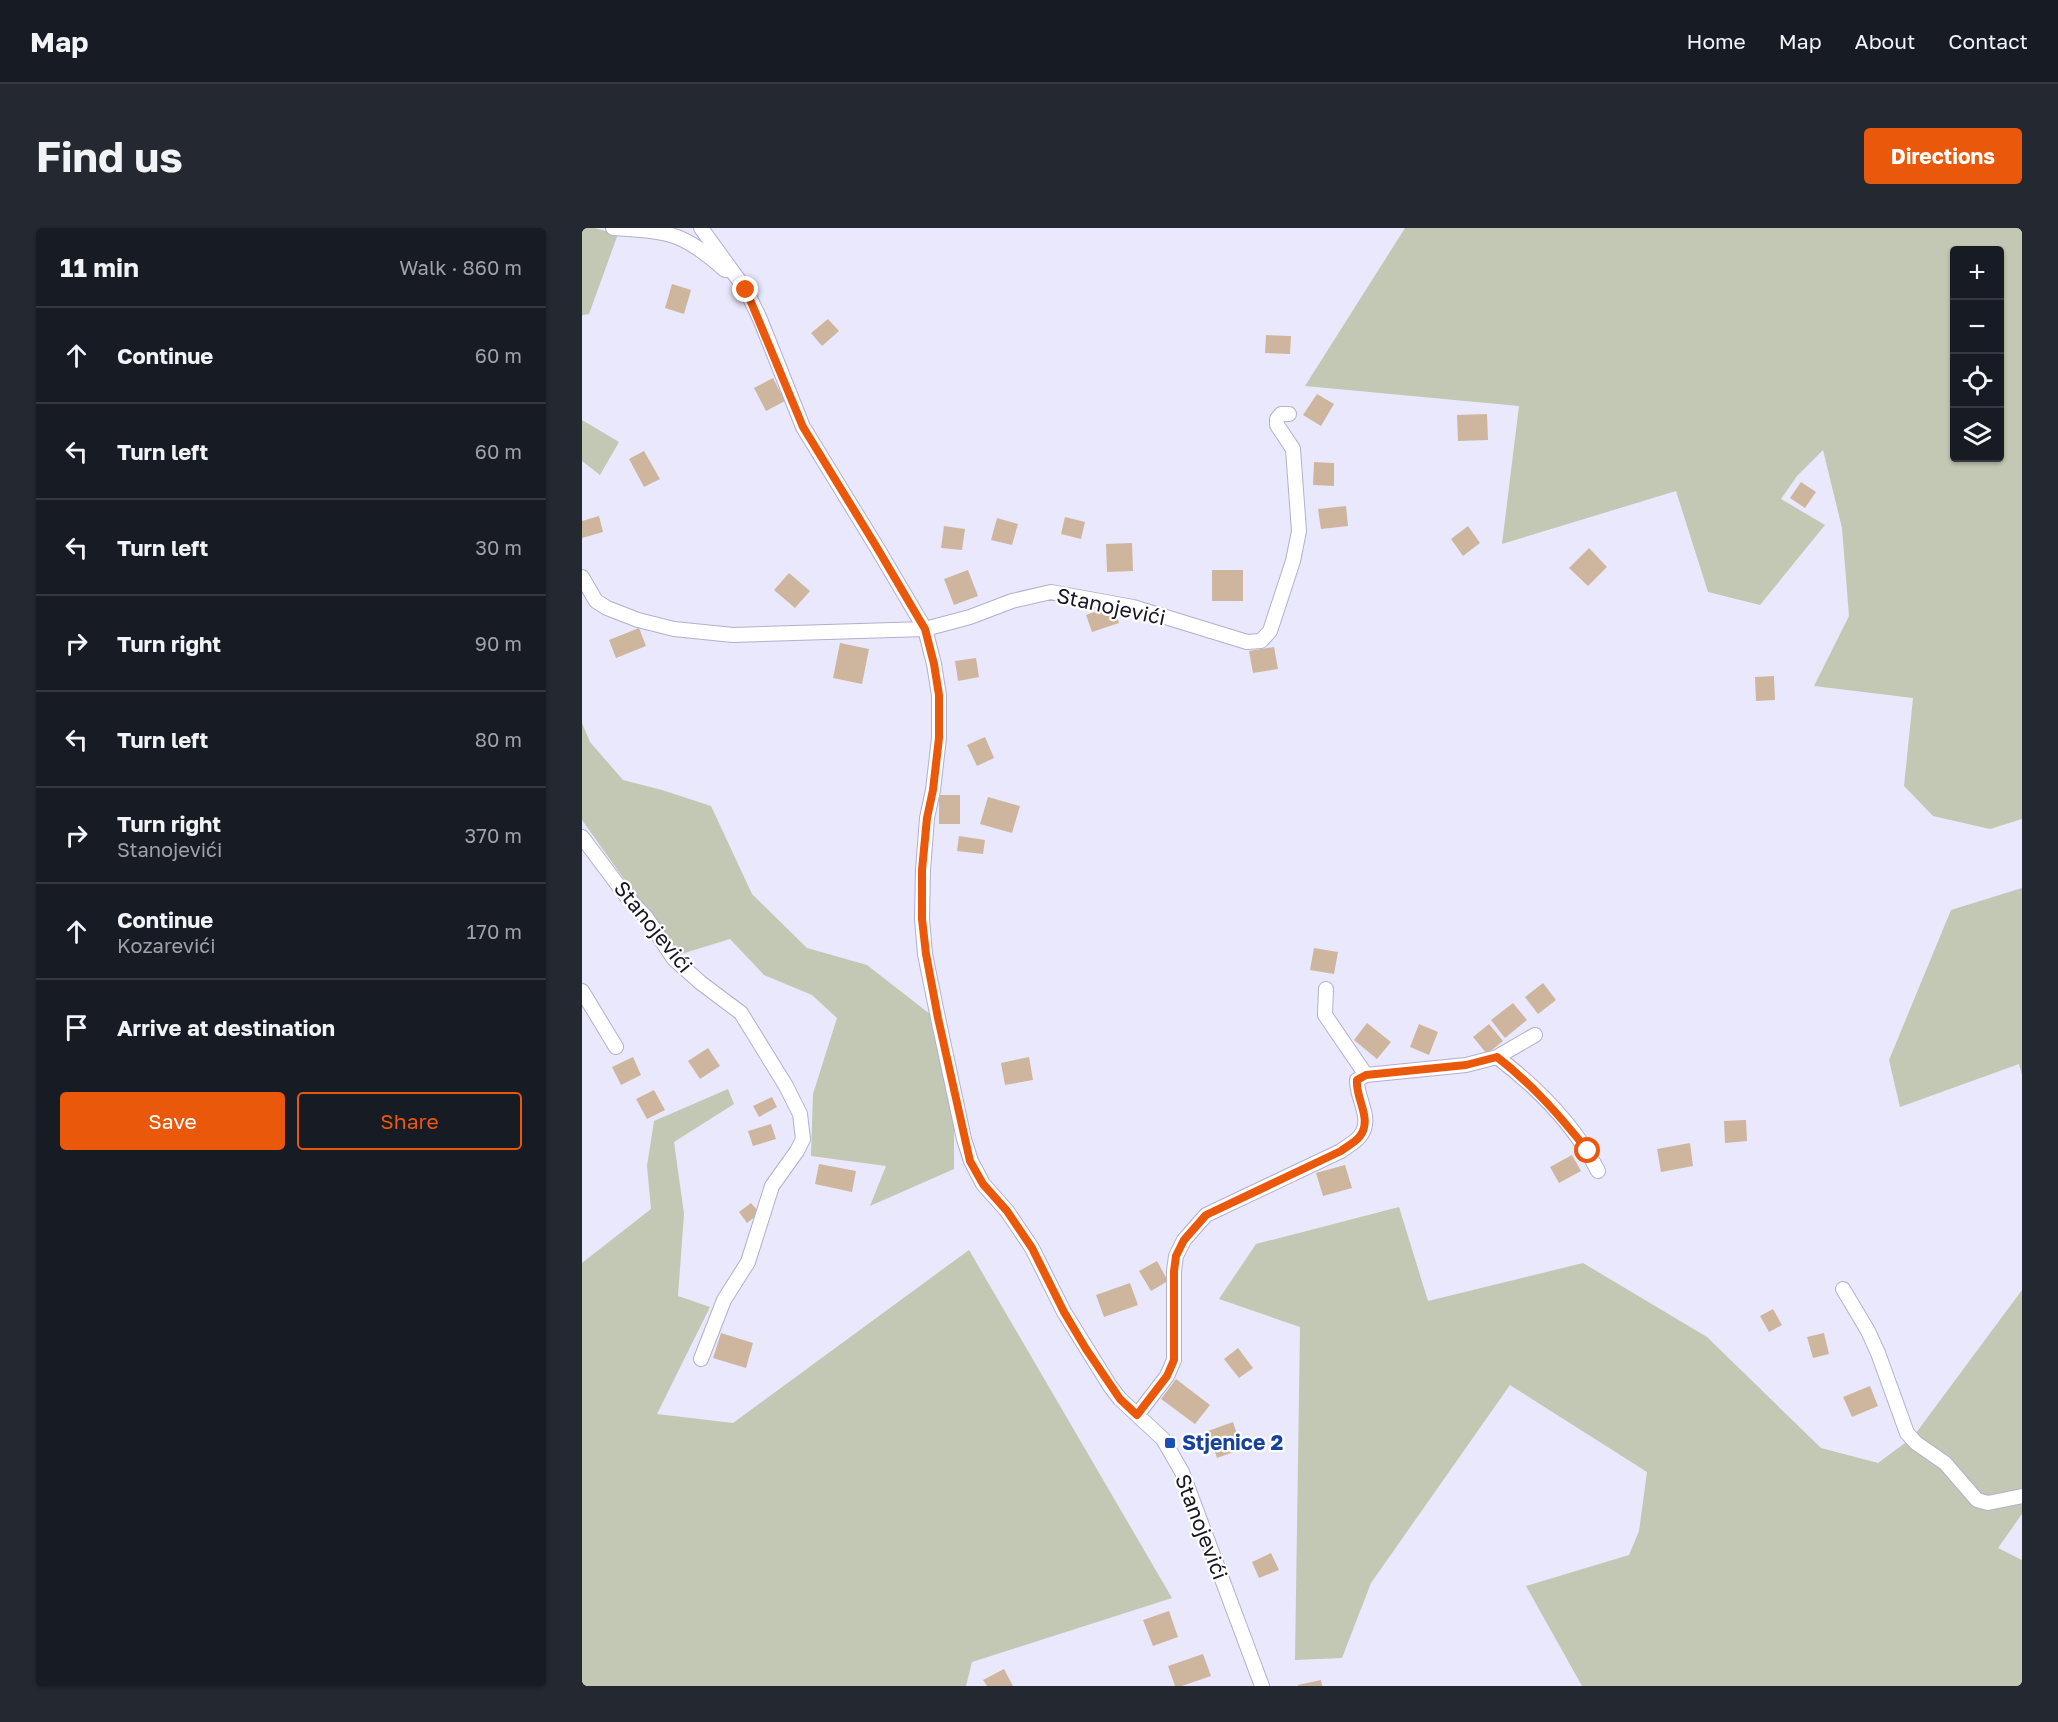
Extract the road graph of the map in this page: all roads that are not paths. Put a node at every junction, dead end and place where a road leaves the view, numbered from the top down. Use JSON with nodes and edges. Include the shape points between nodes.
{"nodes":[{"id":1,"x":613,"y":228,"type":"edge"},
{"id":2,"x":701,"y":228,"type":"edge"},
{"id":3,"x":737,"y":275,"type":"junction"},
{"id":4,"x":1289,"y":414,"type":"dead end"},
{"id":5,"x":582,"y":577,"type":"edge"},
{"id":6,"x":925,"y":629,"type":"junction"},
{"id":7,"x":582,"y":837,"type":"edge"},
{"id":8,"x":1326,"y":989,"type":"dead end"},
{"id":9,"x":582,"y":991,"type":"edge"},
{"id":10,"x":1534,"y":1035,"type":"dead end"},
{"id":11,"x":616,"y":1047,"type":"dead end"},
{"id":12,"x":1497,"y":1057,"type":"junction"},
{"id":13,"x":1366,"y":1075,"type":"junction"},
{"id":14,"x":1598,"y":1171,"type":"dead end"},
{"id":15,"x":1843,"y":1288,"type":"dead end"},
{"id":16,"x":700,"y":1359,"type":"dead end"},
{"id":17,"x":1137,"y":1415,"type":"junction"},
{"id":18,"x":2022,"y":1496,"type":"edge"},
{"id":19,"x":1262,"y":1686,"type":"edge"}],
"edges":[{"from":1,"to":3,"type":"street","via":[[670,234],[687,240],[729,274]]},
{"from":2,"to":3,"type":"street"},
{"from":3,"to":6,"type":"street","via":[[760,319],[803,427]]},
{"from":4,"to":6,"type":"street","name":"Stanojevići","via":[[1281,414],[1277,425],[1293,449],[1299,531],[1270,632],[1262,641],[1247,642],[1133,607],[1051,592]]},
{"from":5,"to":6,"type":"street","via":[[596,601],[607,608],[674,629],[733,635]]},
{"from":6,"to":17,"type":"street","name":"Stanojevići","via":[[939,695],[939,738],[922,870],[922,919],[964,1139],[970,1161],[983,1184],[1032,1248],[1086,1349],[1120,1399]]},
{"from":7,"to":16,"type":"street","name":"Stanojevići","via":[[674,959],[741,1014],[800,1114],[803,1139],[772,1186],[748,1262],[724,1300]]},
{"from":8,"to":13,"type":"street","via":[[1325,1015]]},
{"from":9,"to":11,"type":"street"},
{"from":10,"to":12,"type":"street"},
{"from":12,"to":13,"type":"street","via":[[1466,1065]]},
{"from":12,"to":14,"type":"street","via":[[1525,1078],[1557,1112],[1588,1151]]},
{"from":13,"to":17,"type":"street","via":[[1357,1080],[1356,1088],[1365,1116],[1360,1136],[1341,1151],[1206,1215],[1184,1240],[1174,1271],[1174,1360],[1167,1376]]},
{"from":15,"to":18,"type":"street","via":[[1878,1353],[1907,1433],[1945,1463],[1977,1500],[1988,1503]]},
{"from":17,"to":19,"type":"street","name":"Stanojevići","via":[[1163,1439],[1182,1472]]}]}
